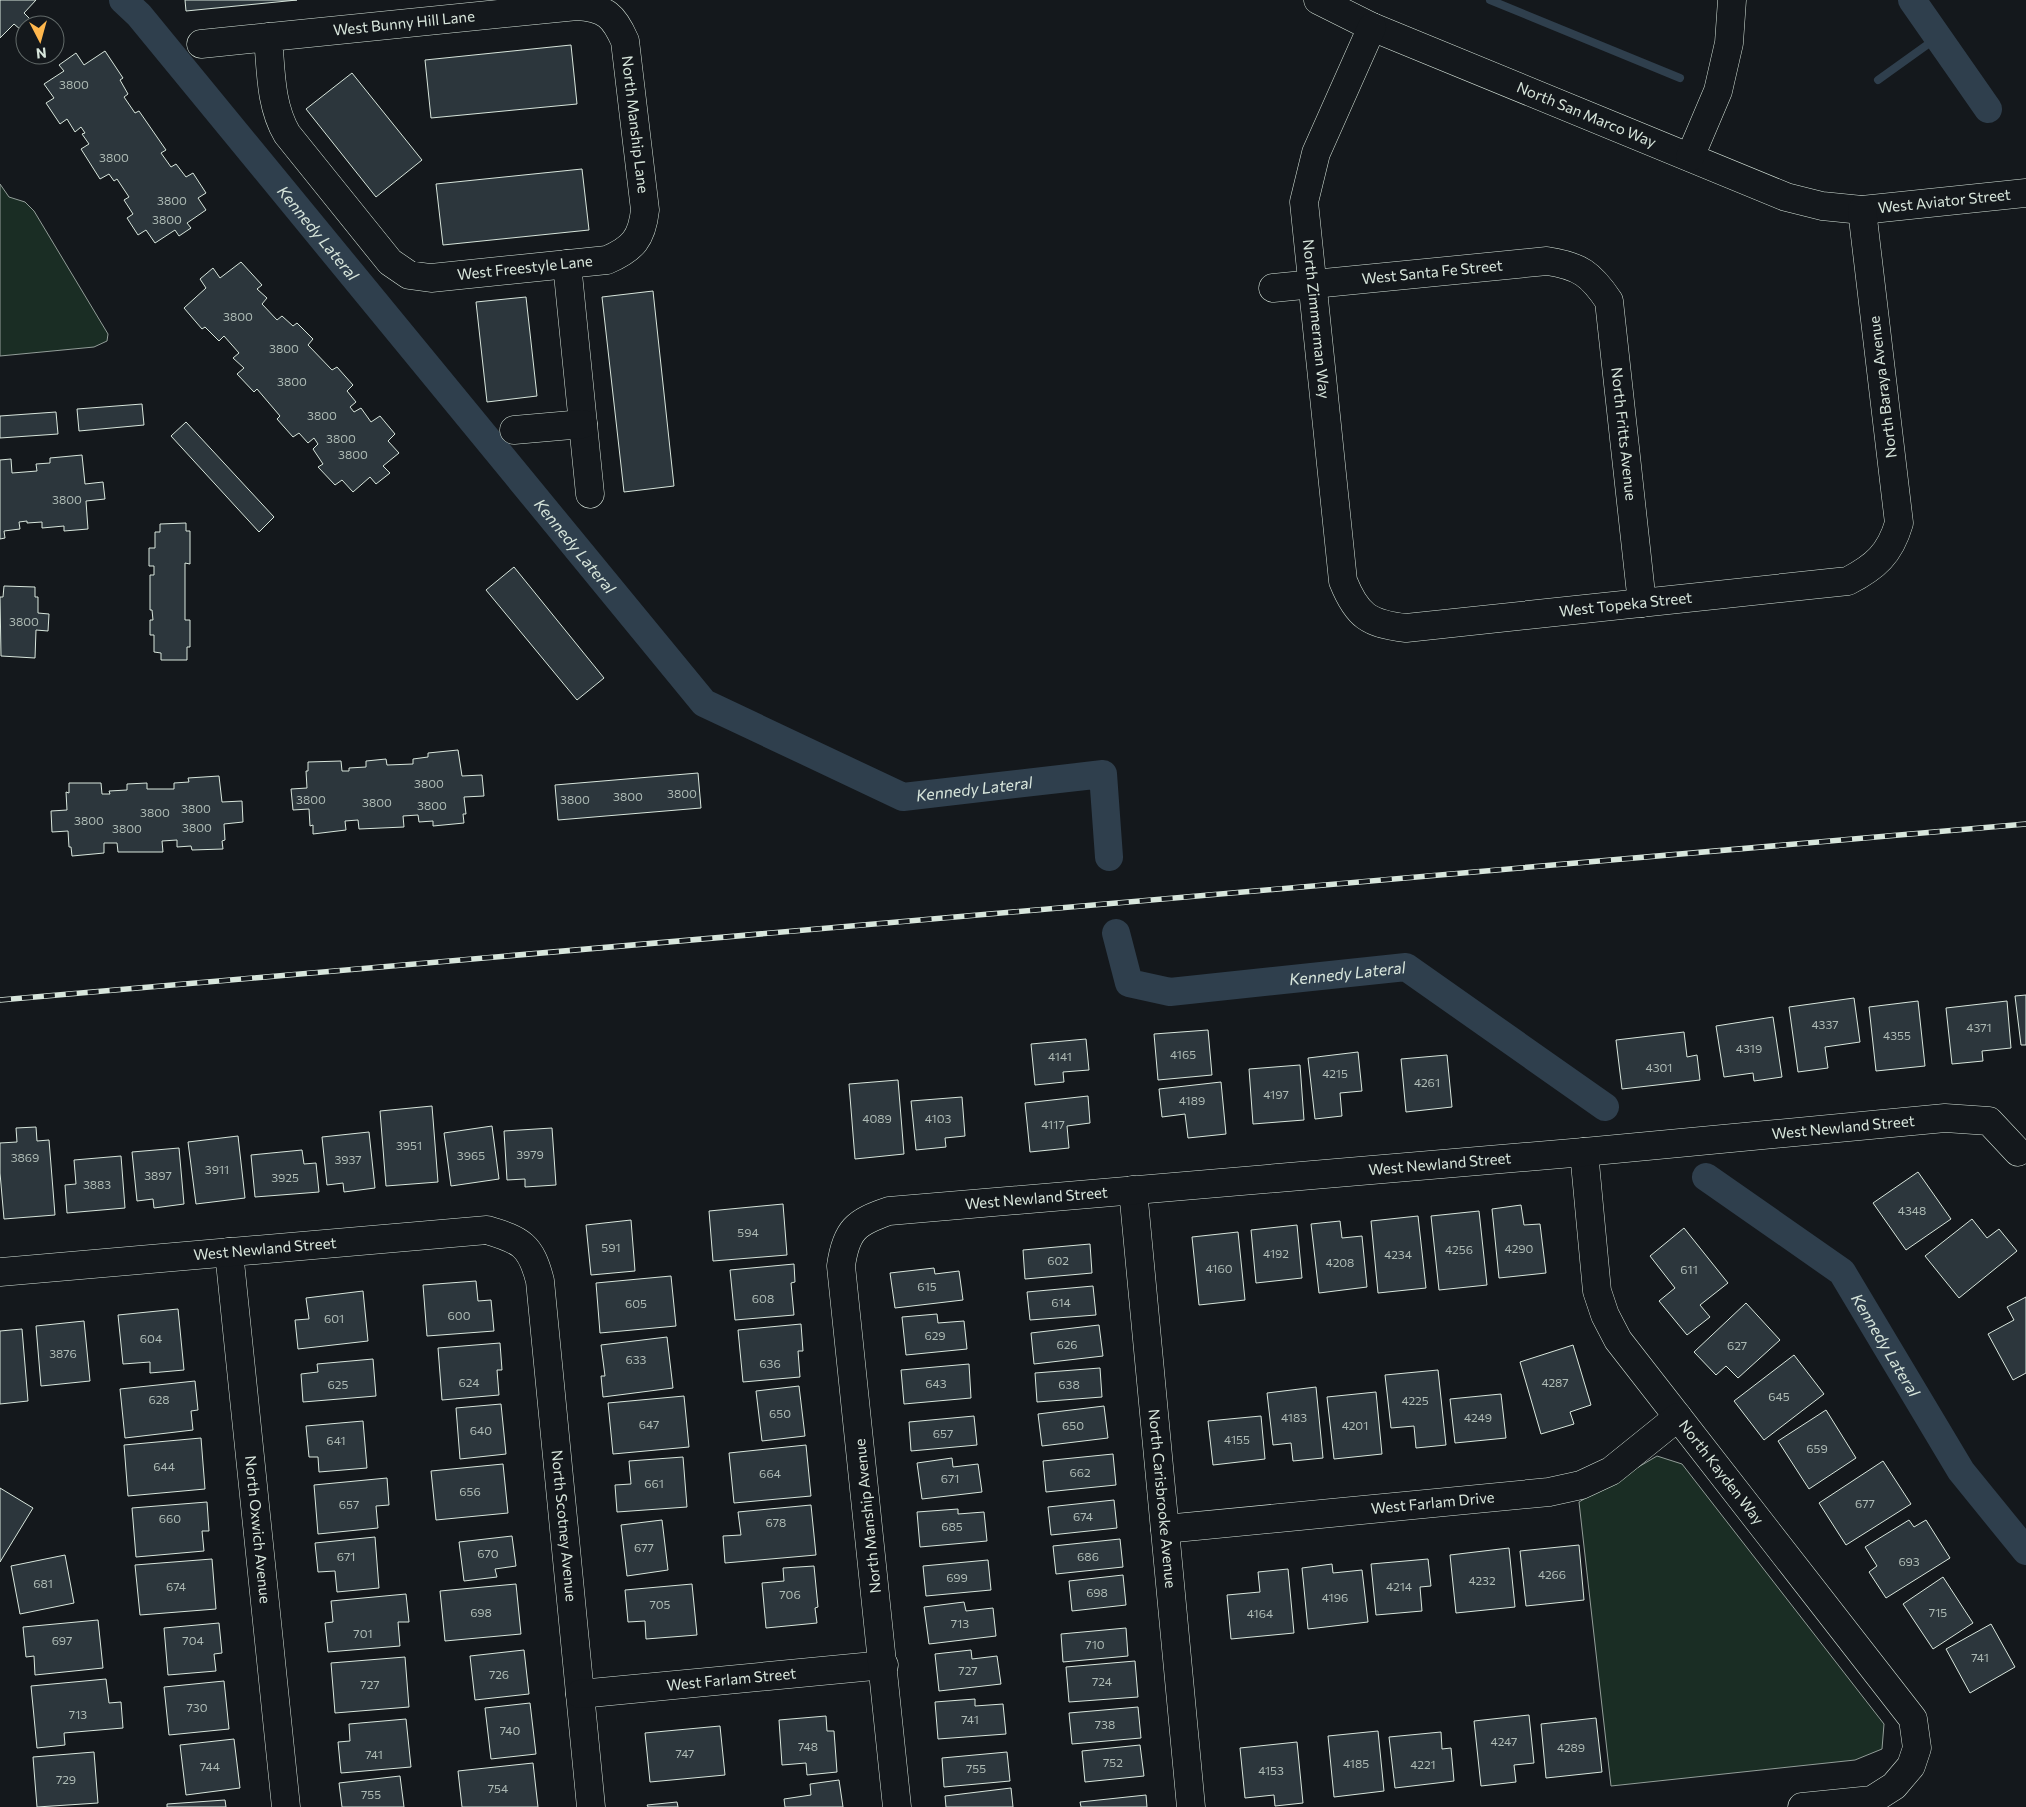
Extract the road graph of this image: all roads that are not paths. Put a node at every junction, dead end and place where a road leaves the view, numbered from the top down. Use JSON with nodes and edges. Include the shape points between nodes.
{"nodes":[{"id":1,"x":1318,"y":0,"type":"edge"},
{"id":2,"x":1732,"y":0,"type":"edge"},
{"id":3,"x":476,"y":8,"type":"edge"},
{"id":4,"x":606,"y":12,"type":"joint"},
{"id":5,"x":1372,"y":26,"type":"junction"},
{"id":6,"x":268,"y":37,"type":"junction"},
{"id":7,"x":201,"y":44,"type":"dead end"},
{"id":8,"x":1690,"y":157,"type":"junction"},
{"id":9,"x":2026,"y":193,"type":"edge"},
{"id":10,"x":1862,"y":210,"type":"junction"},
{"id":11,"x":636,"y":242,"type":"joint"},
{"id":12,"x":567,"y":264,"type":"junction"},
{"id":13,"x":1588,"y":274,"type":"joint"},
{"id":14,"x":1312,"y":284,"type":"junction"},
{"id":15,"x":1274,"y":288,"type":"dead end"},
{"id":16,"x":583,"y":424,"type":"junction"},
{"id":17,"x":514,"y":430,"type":"dead end"},
{"id":18,"x":590,"y":494,"type":"dead end"},
{"id":19,"x":1881,"y":559,"type":"joint"},
{"id":20,"x":1642,"y":603,"type":"junction"},
{"id":21,"x":1366,"y":617,"type":"joint"},
{"id":22,"x":1584,"y":1152,"type":"junction"},
{"id":23,"x":2018,"y":1152,"type":"dead end"},
{"id":24,"x":1133,"y":1190,"type":"junction"},
{"id":25,"x":854,"y":1228,"type":"joint"},
{"id":26,"x":526,"y":1248,"type":"joint"},
{"id":27,"x":229,"y":1252,"type":"junction"},
{"id":28,"x":0,"y":1272,"type":"edge"},
{"id":29,"x":1678,"y":1416,"type":"junction"},
{"id":30,"x":1164,"y":1529,"type":"junction"},
{"id":31,"x":884,"y":1665,"type":"junction"},
{"id":32,"x":580,"y":1694,"type":"junction"},
{"id":33,"x":286,"y":1807,"type":"edge"},
{"id":34,"x":591,"y":1807,"type":"edge"},
{"id":35,"x":897,"y":1807,"type":"edge"},
{"id":36,"x":1191,"y":1807,"type":"edge"},
{"id":37,"x":1802,"y":1807,"type":"edge"}],
"edges":[{"from":1,"to":5,"type":"street","name":"North San Marco Way"},
{"from":2,"to":8,"type":"street","via":[[1728,43],[1718,91]]},
{"from":3,"to":4,"type":"street","name":"West Bunny Hill Lane","via":[[577,6]]},
{"from":3,"to":6,"type":"street","name":"West Bunny Hill Lane"},
{"from":4,"to":11,"type":"street","name":"North Manship Lane","via":[[616,22],[625,41],[645,210]]},
{"from":5,"to":8,"type":"street","name":"North San Marco Way"},
{"from":5,"to":14,"type":"street","name":"North Zimmerman Way","via":[[1316,153],[1304,202]]},
{"from":6,"to":7,"type":"street","name":"West Bunny Hill Lane"},
{"from":6,"to":12,"type":"street","name":"West Freestyle Lane","via":[[279,120],[390,262],[409,276],[431,278]]},
{"from":8,"to":10,"type":"street","name":"North San Marco Way","via":[[1786,196],[1822,206]]},
{"from":9,"to":10,"type":"street","name":"West Aviator Street"},
{"from":10,"to":19,"type":"street","name":"North Baraya Avenue","via":[[1900,523],[1894,540]]},
{"from":11,"to":12,"type":"street","name":"West Freestyle Lane","via":[[607,260]]},
{"from":12,"to":16,"type":"street"},
{"from":13,"to":14,"type":"street","name":"West Santa Fe Street","via":[[1568,264],[1547,261]]},
{"from":13,"to":20,"type":"street","name":"North Fritts Avenue","via":[[1609,301]]},
{"from":14,"to":15,"type":"street","name":"West Santa Fe Street"},
{"from":14,"to":21,"type":"street","name":"North Zimmerman Way","via":[[1343,581],[1351,601]]},
{"from":16,"to":17,"type":"street"},
{"from":16,"to":18,"type":"street"},
{"from":19,"to":20,"type":"street","name":"West Topeka Street","via":[[1848,581]]},
{"from":20,"to":21,"type":"street","name":"West Topeka Street","via":[[1406,628],[1383,626]]},
{"from":22,"to":23,"type":"street","name":"West Newland Street","via":[[1945,1118],[1989,1121]]},
{"from":22,"to":24,"type":"street","name":"West Newland Street"},
{"from":22,"to":29,"type":"street","name":"North Kayden Way","via":[[1597,1291],[1605,1315],[1618,1340]]},
{"from":24,"to":25,"type":"street","name":"West Newland Street","via":[[889,1211]]},
{"from":24,"to":30,"type":"street","name":"North Carisbrooke Avenue"},
{"from":25,"to":31,"type":"street","name":"North Manship Avenue","via":[[844,1246],[841,1266]]},
{"from":26,"to":27,"type":"street","name":"West Newland Street","via":[[508,1236],[487,1230]]},
{"from":26,"to":32,"type":"street","name":"North Scotney Avenue","via":[[535,1262],[540,1281]]},
{"from":27,"to":28,"type":"street","name":"West Newland Street"},
{"from":27,"to":33,"type":"street","name":"North Oxwich Avenue"},
{"from":29,"to":30,"type":"street","name":"West Farlam Drive","via":[[1611,1471],[1565,1489]]},
{"from":29,"to":37,"type":"street","name":"North Kayden Way","via":[[1913,1718],[1917,1748],[1911,1766],[1894,1786],[1872,1800]]},
{"from":30,"to":36,"type":"street","name":"North Carisbrooke Avenue"},
{"from":31,"to":32,"type":"street","name":"West Farlam Street"},
{"from":31,"to":35,"type":"street","name":"North Manship Avenue"},
{"from":32,"to":34,"type":"street","name":"North Scotney Avenue"}]}
